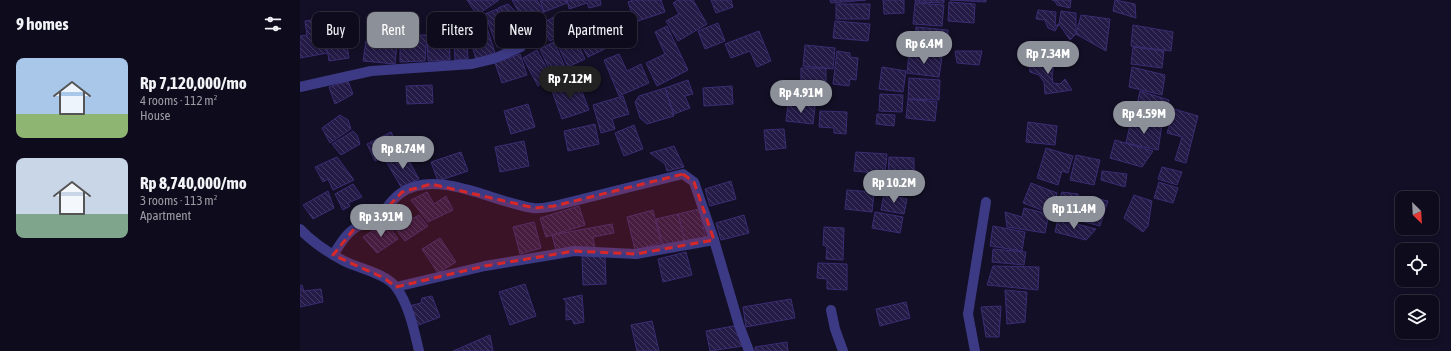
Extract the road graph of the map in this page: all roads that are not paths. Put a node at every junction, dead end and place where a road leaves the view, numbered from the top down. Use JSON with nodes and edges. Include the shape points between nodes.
{"nodes":[{"id":1,"x":519,"y":48,"type":"edge"},
{"id":2,"x":300,"y":87,"type":"edge"},
{"id":3,"x":986,"y":202,"type":"dead end"},
{"id":4,"x":300,"y":229,"type":"edge"},
{"id":5,"x":714,"y":240,"type":"junction"},
{"id":6,"x":333,"y":255,"type":"junction"},
{"id":7,"x":396,"y":287,"type":"junction"},
{"id":8,"x":831,"y":310,"type":"dead end"},
{"id":9,"x":418,"y":351,"type":"edge"},
{"id":10,"x":749,"y":351,"type":"edge"},
{"id":11,"x":843,"y":351,"type":"edge"},
{"id":12,"x":975,"y":351,"type":"edge"}],
"edges":[{"from":1,"to":2,"type":"street","via":[[493,59],[472,64],[371,71]]},
{"from":3,"to":12,"type":"street","via":[[968,314]]},
{"from":4,"to":6,"type":"street","via":[[315,244]]},
{"from":5,"to":6,"type":"street","via":[[694,182],[683,174],[562,205],[535,208],[514,205],[448,186],[418,186],[402,192],[388,204],[373,223],[354,229]]},
{"from":5,"to":7,"type":"street","via":[[636,254],[574,251],[485,266]]},
{"from":5,"to":10,"type":"street"},
{"from":6,"to":7,"type":"street","via":[[384,278]]},
{"from":7,"to":9,"type":"street","via":[[414,328]]},
{"from":8,"to":11,"type":"street"}]}
